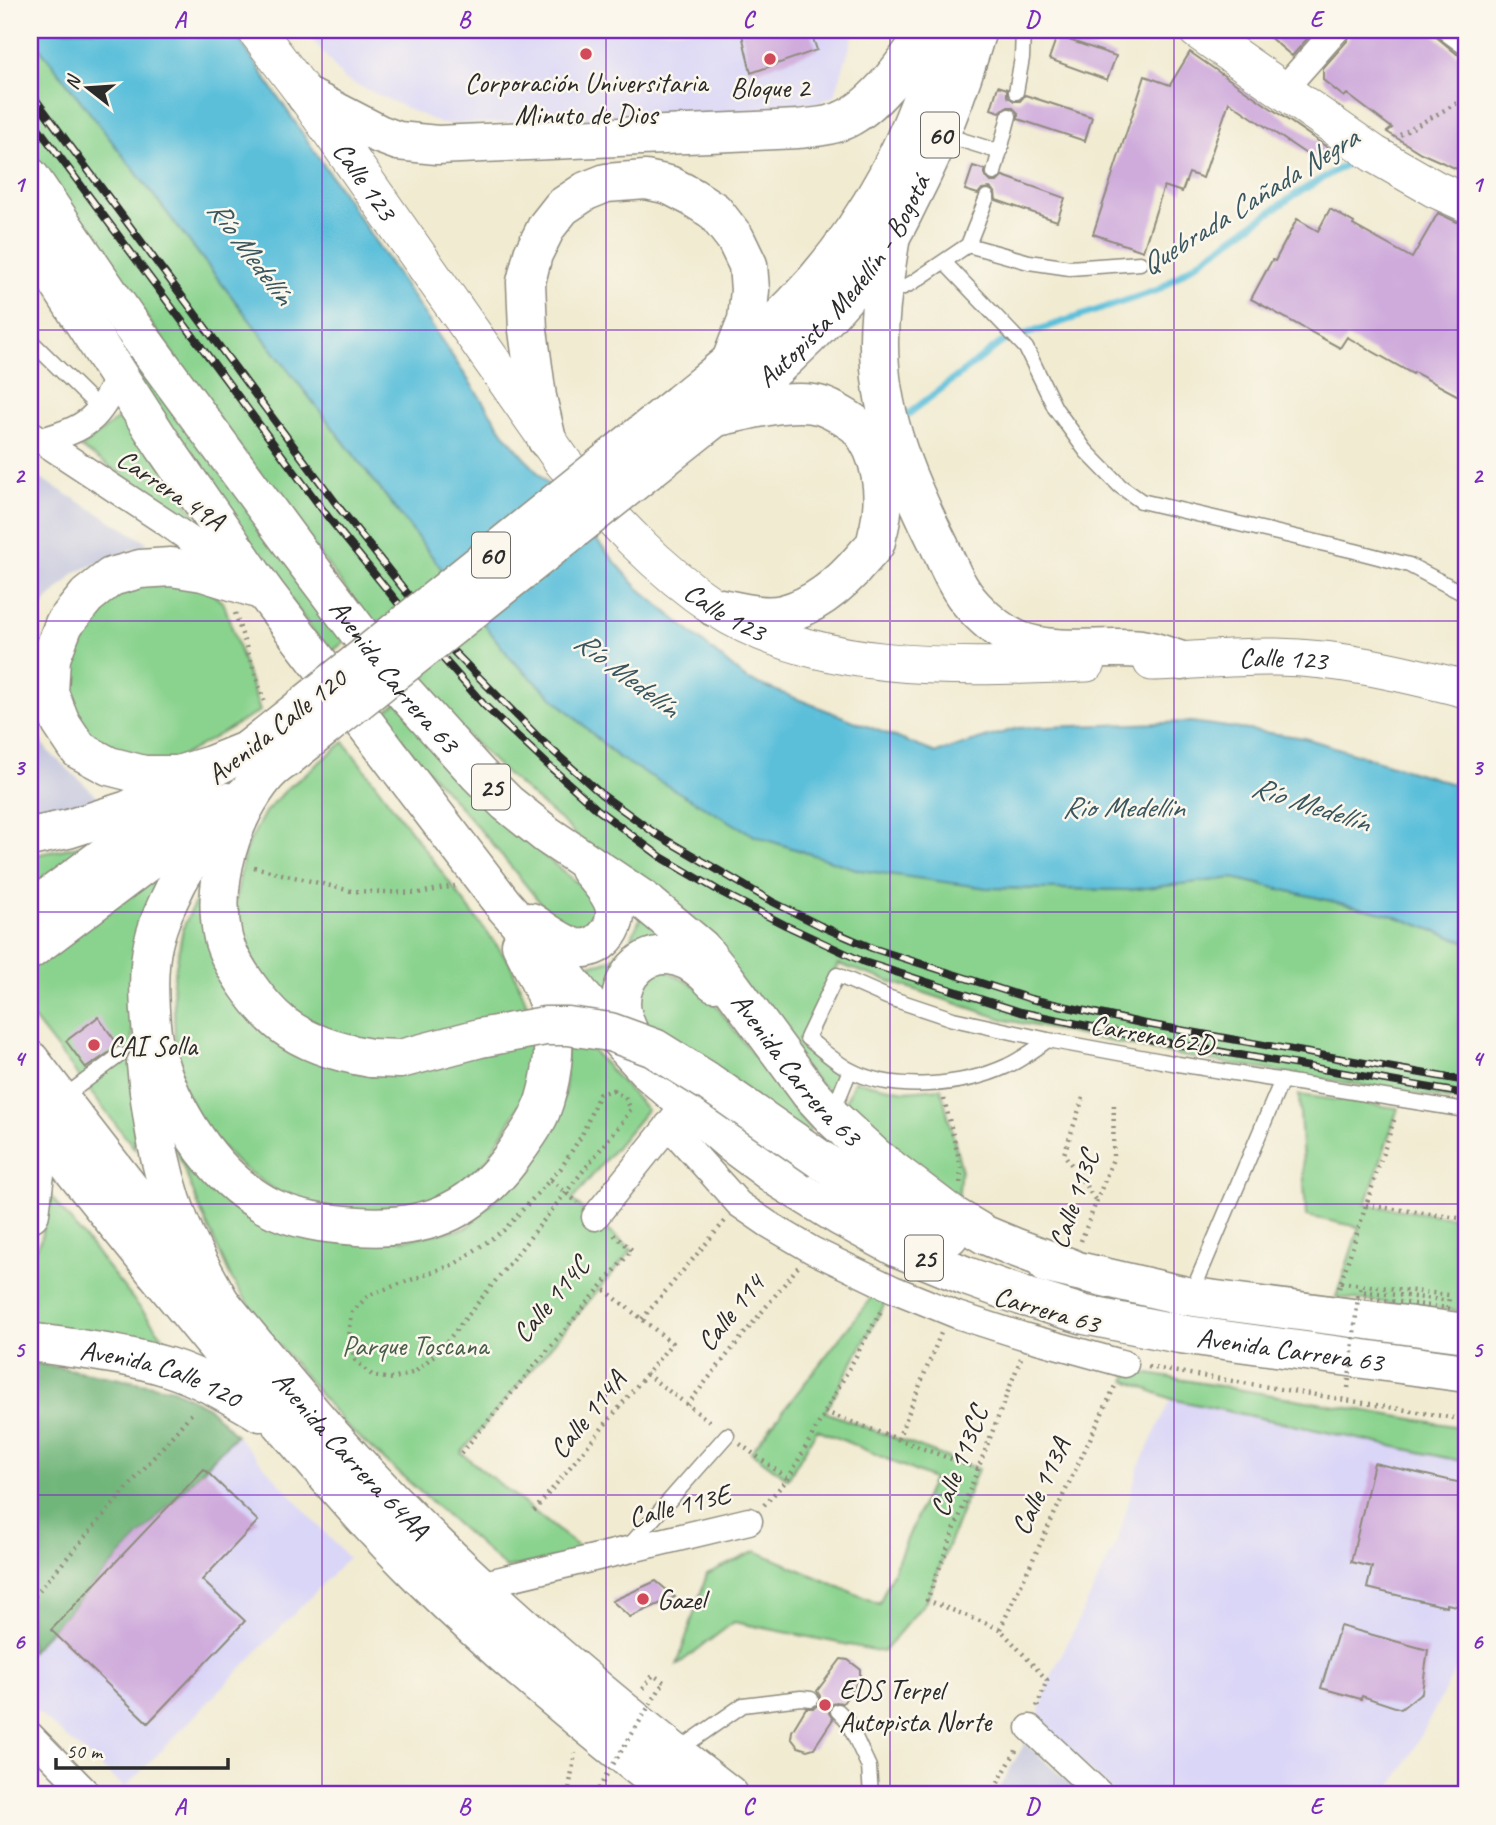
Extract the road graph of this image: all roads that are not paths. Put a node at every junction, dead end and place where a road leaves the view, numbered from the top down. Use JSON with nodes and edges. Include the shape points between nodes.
{"nodes":[{"id":1,"x":256,"y":30,"type":"edge"},
{"id":2,"x":927,"y":30,"type":"edge"},
{"id":3,"x":942,"y":30,"type":"edge"},
{"id":4,"x":978,"y":30,"type":"edge"},
{"id":5,"x":1023,"y":30,"type":"edge"},
{"id":6,"x":1197,"y":30,"type":"edge"},
{"id":7,"x":1336,"y":30,"type":"edge"},
{"id":8,"x":1451,"y":30,"type":"edge"},
{"id":9,"x":1466,"y":41,"type":"edge"},
{"id":10,"x":1283,"y":90,"type":"junction"},
{"id":11,"x":1016,"y":92,"type":"dead end"},
{"id":12,"x":306,"y":96,"type":"junction"},
{"id":13,"x":1009,"y":116,"type":"dead end"},
{"id":14,"x":941,"y":133,"type":"junction"},
{"id":15,"x":1000,"y":152,"type":"junction"},
{"id":16,"x":994,"y":173,"type":"dead end"},
{"id":17,"x":30,"y":177,"type":"edge"},
{"id":18,"x":987,"y":197,"type":"dead end"},
{"id":19,"x":1466,"y":203,"type":"edge"},
{"id":20,"x":891,"y":236,"type":"junction"},
{"id":21,"x":30,"y":239,"type":"edge"},
{"id":22,"x":968,"y":245,"type":"junction"},
{"id":23,"x":944,"y":262,"type":"junction"},
{"id":24,"x":1140,"y":263,"type":"dead end"},
{"id":25,"x":881,"y":297,"type":"junction"},
{"id":26,"x":30,"y":340,"type":"edge"},
{"id":27,"x":730,"y":363,"type":"junction"},
{"id":28,"x":118,"y":377,"type":"junction"},
{"id":29,"x":100,"y":410,"type":"junction"},
{"id":30,"x":700,"y":416,"type":"junction"},
{"id":31,"x":36,"y":437,"type":"edge"},
{"id":32,"x":547,"y":440,"type":"junction"},
{"id":33,"x":1466,"y":594,"type":"edge"},
{"id":34,"x":249,"y":600,"type":"junction"},
{"id":35,"x":714,"y":607,"type":"junction"},
{"id":36,"x":1182,"y":661,"type":"junction"},
{"id":37,"x":1466,"y":689,"type":"edge"},
{"id":38,"x":258,"y":761,"type":"junction"},
{"id":39,"x":30,"y":836,"type":"edge"},
{"id":40,"x":582,"y":859,"type":"junction"},
{"id":41,"x":503,"y":904,"type":"junction"},
{"id":42,"x":30,"y":911,"type":"edge"},
{"id":43,"x":30,"y":950,"type":"edge"},
{"id":44,"x":149,"y":964,"type":"junction"},
{"id":45,"x":1048,"y":1040,"type":"junction"},
{"id":46,"x":794,"y":1047,"type":"junction"},
{"id":47,"x":120,"y":1055,"type":"dead end"},
{"id":48,"x":371,"y":1058,"type":"joint"},
{"id":49,"x":30,"y":1060,"type":"edge"},
{"id":50,"x":850,"y":1070,"type":"junction"},
{"id":51,"x":649,"y":1072,"type":"junction"},
{"id":52,"x":1282,"y":1080,"type":"junction"},
{"id":53,"x":45,"y":1108,"type":"edge"},
{"id":54,"x":1466,"y":1110,"type":"edge"},
{"id":55,"x":677,"y":1115,"type":"junction"},
{"id":56,"x":831,"y":1116,"type":"junction"},
{"id":57,"x":30,"y":1139,"type":"edge"},
{"id":58,"x":30,"y":1213,"type":"edge"},
{"id":59,"x":594,"y":1217,"type":"dead end"},
{"id":60,"x":1071,"y":1268,"type":"junction"},
{"id":61,"x":1191,"y":1297,"type":"junction"},
{"id":62,"x":219,"y":1300,"type":"junction"},
{"id":63,"x":1466,"y":1332,"type":"edge"},
{"id":64,"x":30,"y":1342,"type":"edge"},
{"id":65,"x":1125,"y":1364,"type":"road end"},
{"id":66,"x":1466,"y":1373,"type":"edge"},
{"id":67,"x":283,"y":1425,"type":"junction"},
{"id":68,"x":727,"y":1435,"type":"dead end"},
{"id":69,"x":749,"y":1521,"type":"road end"},
{"id":70,"x":625,"y":1552,"type":"junction"},
{"id":71,"x":480,"y":1585,"type":"junction"},
{"id":72,"x":811,"y":1699,"type":"dead end"},
{"id":73,"x":838,"y":1711,"type":"dead end"},
{"id":74,"x":1030,"y":1728,"type":"dead end"},
{"id":75,"x":30,"y":1735,"type":"edge"},
{"id":76,"x":674,"y":1753,"type":"junction"},
{"id":77,"x":89,"y":1795,"type":"edge"},
{"id":78,"x":675,"y":1795,"type":"edge"},
{"id":79,"x":729,"y":1795,"type":"edge"},
{"id":80,"x":871,"y":1795,"type":"edge"},
{"id":81,"x":1101,"y":1795,"type":"edge"}],
"edges":[{"from":1,"to":12,"type":"main road","name":"Calle 123"},
{"from":2,"to":12,"type":"main road","via":[[886,88],[866,106],[845,120],[798,129],[437,145],[398,141]]},
{"from":3,"to":27,"type":"main road","name":"Autopista Medellín - Bogotá","number":"60","via":[[915,118],[875,197],[824,270]]},
{"from":4,"to":14,"type":"main road","name":"Autopista Medellín - Bogotá","number":"60"},
{"from":5,"to":11,"type":"lane"},
{"from":6,"to":10,"type":"main road"},
{"from":7,"to":10,"type":"street"},
{"from":8,"to":9,"type":"street"},
{"from":10,"to":19,"type":"main road","via":[[1368,149]]},
{"from":12,"to":32,"type":"main road","name":"Calle 123"},
{"from":13,"to":15,"type":"lane"},
{"from":14,"to":15,"type":"lane"},
{"from":14,"to":20,"type":"main road","name":"Autopista Medellín - Bogotá","number":"60"},
{"from":15,"to":16,"type":"lane"},
{"from":17,"to":40,"type":"main road","name":"Avenida Carrera 63","number":"25","via":[[126,318],[404,691],[507,803]]},
{"from":18,"to":22,"type":"lane"},
{"from":20,"to":25,"type":"main road"},
{"from":20,"to":30,"type":"main road","name":"Autopista Medellín - Bogotá","number":"60","via":[[861,276],[757,386]]},
{"from":21,"to":28,"type":"main road","name":"Avenida Carrera 63","number":"25"},
{"from":22,"to":23,"type":"lane"},
{"from":22,"to":24,"type":"lane","via":[[1070,268]]},
{"from":23,"to":25,"type":"lane"},
{"from":23,"to":33,"type":"lane","via":[[1026,348],[1055,408],[1086,451],[1141,501],[1409,565]]},
{"from":25,"to":36,"type":"main road","via":[[880,369],[892,432],[916,498],[973,606],[999,630],[1037,646],[1143,649]]},
{"from":26,"to":29,"type":"lane"},
{"from":27,"to":30,"type":"main road","name":"Autopista Medellín - Bogotá","number":"60"},
{"from":27,"to":32,"type":"main road","via":[[747,320],[748,265],[714,211],[669,185],[646,180],[606,183],[586,191],[562,207],[547,226],[533,254],[527,282],[528,330]]},
{"from":28,"to":29,"type":"street","name":"Carrera 49A"},
{"from":28,"to":34,"type":"main road","name":"Avenida Carrera 63","number":"25","via":[[163,445]]},
{"from":29,"to":31,"type":"street","name":"Carrera 49A","via":[[69,433]]},
{"from":30,"to":35,"type":"main road","via":[[799,403],[822,406],[858,427],[870,446],[884,492],[874,545],[831,590],[782,614]]},
{"from":30,"to":38,"type":"main road","name":"Avenida Calle 120","number":"60","bridge":true},
{"from":31,"to":34,"type":"street","name":"Carrera 49A","via":[[168,524]]},
{"from":32,"to":35,"type":"main road","name":"Calle 123","via":[[589,493],[662,567]]},
{"from":34,"to":38,"type":"main road","via":[[202,572],[140,569],[111,578],[87,596],[64,624],[51,658],[49,693],[79,750],[109,766],[144,775],[178,775],[211,765]]},
{"from":34,"to":41,"type":"main road","name":"Avenida Carrera 63","number":"25"},
{"from":35,"to":36,"type":"main road","name":"Calle 123","via":[[802,647],[876,659],[931,665]]},
{"from":36,"to":37,"type":"main road","name":"Calle 123","via":[[1321,660],[1361,664]]},
{"from":38,"to":39,"type":"main road","via":[[128,810]]},
{"from":38,"to":42,"type":"main road","name":"Avenida Calle 120"},
{"from":38,"to":43,"type":"main road","name":"Avenida Calle 120"},
{"from":38,"to":44,"type":"main road","via":[[187,866],[169,900]]},
{"from":38,"to":48,"type":"main road","name":"Avenida Calle 120","via":[[248,802],[225,857],[220,886],[224,940],[247,985],[283,1025],[322,1046]]},
{"from":40,"to":41,"type":"main road","via":[[610,894],[615,911],[603,941],[575,948]]},
{"from":40,"to":46,"type":"main road","name":"Avenida Carrera 63","number":"25","via":[[645,901],[701,947]]},
{"from":41,"to":44,"type":"main road","via":[[552,1021],[551,1074],[541,1112],[511,1159],[472,1199],[453,1212],[393,1227],[294,1216],[267,1205],[218,1165],[167,1089],[154,1047]]},
{"from":41,"to":51,"type":"main road","name":"Avenida Carrera 63","number":"25"},
{"from":44,"to":62,"type":"main road","via":[[143,1034],[161,1169],[188,1243]]},
{"from":45,"to":46,"type":"lane","name":"Carrera 62D","via":[[953,1019],[837,975]]},
{"from":45,"to":50,"type":"lane","via":[[1008,1066],[971,1078],[920,1085],[876,1080]]},
{"from":45,"to":52,"type":"lane","name":"Carrera 62D"},
{"from":46,"to":50,"type":"lane"},
{"from":46,"to":51,"type":"main road","via":[[704,971],[679,957],[662,954],[632,970],[621,1006]]},
{"from":46,"to":56,"type":"main road","name":"Avenida Carrera 63","number":"25","via":[[810,1093]]},
{"from":47,"to":53,"type":"lane"},
{"from":48,"to":60,"type":"main road","name":"Avenida Carrera 63","bridge":true,"via":[[400,1059],[545,1026],[610,1032],[654,1048],[895,1209],[935,1230],[995,1253]]},
{"from":49,"to":53,"type":"main road","name":"Avenida Carrera 64AA"},
{"from":50,"to":56,"type":"lane"},
{"from":51,"to":55,"type":"main road","name":"Avenida Carrera 63","number":"25"},
{"from":52,"to":54,"type":"lane","name":"Carrera 62D"},
{"from":52,"to":61,"type":"lane"},
{"from":53,"to":62,"type":"main road","name":"Avenida Carrera 64AA","via":[[162,1231]]},
{"from":53,"to":67,"type":"main road","name":"Avenida Carrera 64AA","via":[[207,1336]]},
{"from":55,"to":59,"type":"street","name":"Calle 114C"},
{"from":55,"to":65,"type":"street","name":"Carrera 63","via":[[739,1204],[812,1250],[950,1311]]},
{"from":55,"to":66,"type":"main road","name":"Avenida Carrera 63","number":"25","via":[[734,1145],[781,1180],[898,1248],[1022,1296],[1156,1330]]},
{"from":56,"to":60,"type":"main road","name":"Avenida Carrera 63","number":"25","via":[[874,1157],[950,1214],[995,1239]]},
{"from":57,"to":58,"type":"main road","via":[[34,1174]]},
{"from":60,"to":61,"type":"main road","name":"Avenida Carrera 63","number":"25"},
{"from":61,"to":63,"type":"main road","name":"Avenida Carrera 63","number":"25"},
{"from":62,"to":71,"type":"main road","name":"Avenida Carrera 64AA","via":[[342,1447]]},
{"from":64,"to":67,"type":"main road","name":"Avenida Calle 120","via":[[170,1368],[230,1394]]},
{"from":67,"to":78,"type":"main road","name":"Avenida Carrera 64AA","via":[[422,1578],[497,1648]]},
{"from":68,"to":70,"type":"lane"},
{"from":69,"to":70,"type":"street","name":"Calle 113E"},
{"from":70,"to":71,"type":"street","name":"Calle 113E"},
{"from":71,"to":76,"type":"main road","name":"Avenida Carrera 64AA"},
{"from":72,"to":76,"type":"lane","via":[[743,1706]]},
{"from":73,"to":80,"type":"lane","via":[[847,1720],[869,1767]]},
{"from":74,"to":81,"type":"street"},
{"from":75,"to":77,"type":"street"},
{"from":76,"to":79,"type":"main road","name":"Avenida Carrera 64AA"}]}
